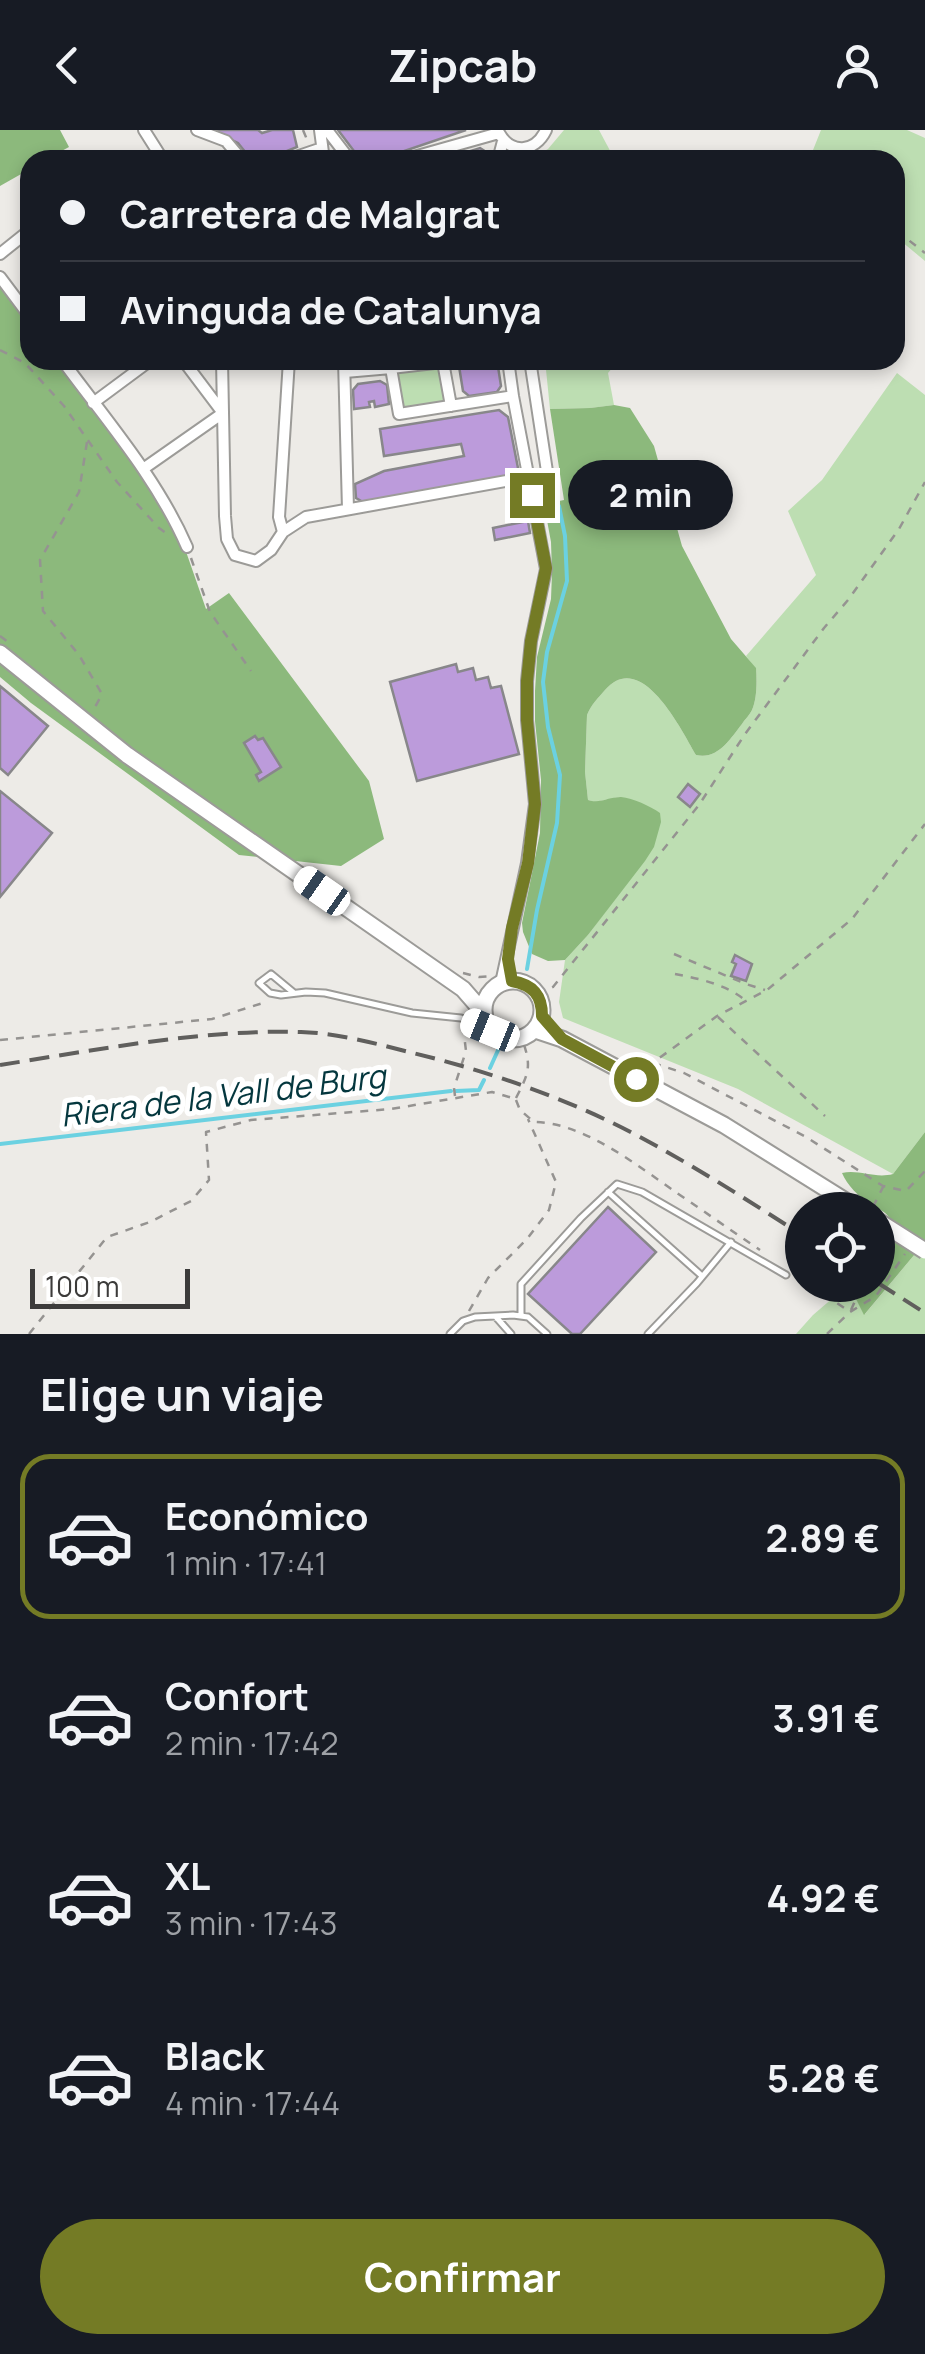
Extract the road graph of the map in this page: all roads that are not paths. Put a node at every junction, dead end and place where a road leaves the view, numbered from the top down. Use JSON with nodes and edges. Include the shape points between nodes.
{"nodes":[{"id":1,"x":196,"y":130,"type":"edge"},
{"id":2,"x":324,"y":130,"type":"edge"},
{"id":3,"x":546,"y":130,"type":"edge"},
{"id":4,"x":499,"y":135,"type":"edge"},
{"id":5,"x":234,"y":150,"type":"edge"},
{"id":6,"x":341,"y":150,"type":"edge"},
{"id":7,"x":442,"y":150,"type":"edge"},
{"id":8,"x":20,"y":238,"type":"edge"},
{"id":9,"x":0,"y":254,"type":"edge"},
{"id":10,"x":0,"y":277,"type":"edge"},
{"id":11,"x":20,"y":304,"type":"edge"},
{"id":12,"x":69,"y":370,"type":"edge"},
{"id":13,"x":138,"y":370,"type":"edge"},
{"id":14,"x":191,"y":370,"type":"edge"},
{"id":15,"x":222,"y":370,"type":"edge"},
{"id":16,"x":288,"y":370,"type":"edge"},
{"id":17,"x":345,"y":370,"type":"edge"},
{"id":18,"x":391,"y":370,"type":"edge"},
{"id":19,"x":444,"y":370,"type":"edge"},
{"id":20,"x":509,"y":370,"type":"edge"},
{"id":21,"x":532,"y":370,"type":"edge"},
{"id":22,"x":512,"y":396,"type":"junction"},
{"id":23,"x":93,"y":403,"type":"junction"},
{"id":24,"x":451,"y":406,"type":"junction"},
{"id":25,"x":223,"y":413,"type":"junction"},
{"id":26,"x":142,"y":469,"type":"junction"},
{"id":27,"x":528,"y":478,"type":"junction"},
{"id":28,"x":532,"y":495,"type":"junction"},
{"id":29,"x":348,"y":509,"type":"junction"},
{"id":30,"x":283,"y":532,"type":"junction"},
{"id":31,"x":187,"y":547,"type":"road end"},
{"id":32,"x":8,"y":651,"type":"edge"},
{"id":33,"x":449,"y":972,"type":"junction"},
{"id":34,"x":500,"y":982,"type":"junction"},
{"id":35,"x":294,"y":993,"type":"junction"},
{"id":36,"x":483,"y":1012,"type":"junction"},
{"id":37,"x":533,"y":1028,"type":"junction"},
{"id":38,"x":490,"y":1030,"type":"junction"},
{"id":39,"x":608,"y":1192,"type":"junction"},
{"id":40,"x":835,"y":1192,"type":"edge"},
{"id":41,"x":895,"y":1232,"type":"edge"},
{"id":42,"x":732,"y":1242,"type":"junction"},
{"id":43,"x":925,"y":1252,"type":"edge"},
{"id":44,"x":785,"y":1274,"type":"edge"},
{"id":45,"x":702,"y":1276,"type":"junction"},
{"id":46,"x":522,"y":1316,"type":"junction"},
{"id":47,"x":496,"y":1317,"type":"junction"},
{"id":48,"x":450,"y":1334,"type":"edge"},
{"id":49,"x":512,"y":1334,"type":"edge"},
{"id":50,"x":546,"y":1334,"type":"edge"},
{"id":51,"x":648,"y":1334,"type":"edge"}],
"edges":[{"from":1,"to":5,"type":"street"},
{"from":2,"to":6,"type":"street"},
{"from":3,"to":4,"type":"street","via":[[528,148],[512,147]]},
{"from":4,"to":7,"type":"street"},
{"from":8,"to":9,"type":"street"},
{"from":10,"to":11,"type":"street"},
{"from":12,"to":23,"type":"street"},
{"from":13,"to":23,"type":"street"},
{"from":14,"to":25,"type":"street"},
{"from":15,"to":25,"type":"street"},
{"from":16,"to":30,"type":"street"},
{"from":17,"to":29,"type":"street"},
{"from":18,"to":24,"type":"street","via":[[398,414]]},
{"from":19,"to":24,"type":"street"},
{"from":20,"to":22,"type":"street"},
{"from":21,"to":28,"type":"street","via":[[550,491]]},
{"from":22,"to":24,"type":"street"},
{"from":22,"to":27,"type":"street"},
{"from":23,"to":26,"type":"street"},
{"from":25,"to":26,"type":"street"},
{"from":25,"to":30,"type":"street","via":[[225,516],[235,554],[256,561]]},
{"from":26,"to":31,"type":"street"},
{"from":27,"to":28,"type":"street"},
{"from":27,"to":29,"type":"street"},
{"from":28,"to":34,"type":"street","via":[[546,568],[527,681],[535,804]]},
{"from":29,"to":30,"type":"street","via":[[306,517]]},
{"from":32,"to":33,"type":"street","via":[[126,755]]},
{"from":33,"to":34,"type":"street"},
{"from":33,"to":36,"type":"street"},
{"from":34,"to":36,"type":"street"},
{"from":34,"to":37,"type":"street","via":[[525,983],[538,995],[542,1005]]},
{"from":35,"to":35,"type":"lane","via":[[270,993],[259,983],[271,974]]},
{"from":35,"to":38,"type":"lane","via":[[461,1018]]},
{"from":36,"to":38,"type":"street"},
{"from":37,"to":38,"type":"street","via":[[503,1038]]},
{"from":37,"to":40,"type":"street","via":[[724,1125]]},
{"from":39,"to":42,"type":"lane","via":[[617,1184],[642,1192]]},
{"from":39,"to":45,"type":"lane"},
{"from":39,"to":46,"type":"lane","via":[[521,1284]]},
{"from":41,"to":43,"type":"street","bridge":true},
{"from":42,"to":44,"type":"lane"},
{"from":42,"to":45,"type":"lane"},
{"from":45,"to":51,"type":"lane"},
{"from":46,"to":47,"type":"lane"},
{"from":46,"to":50,"type":"lane"},
{"from":47,"to":48,"type":"lane","via":[[463,1321]]},
{"from":47,"to":49,"type":"lane"}]}
